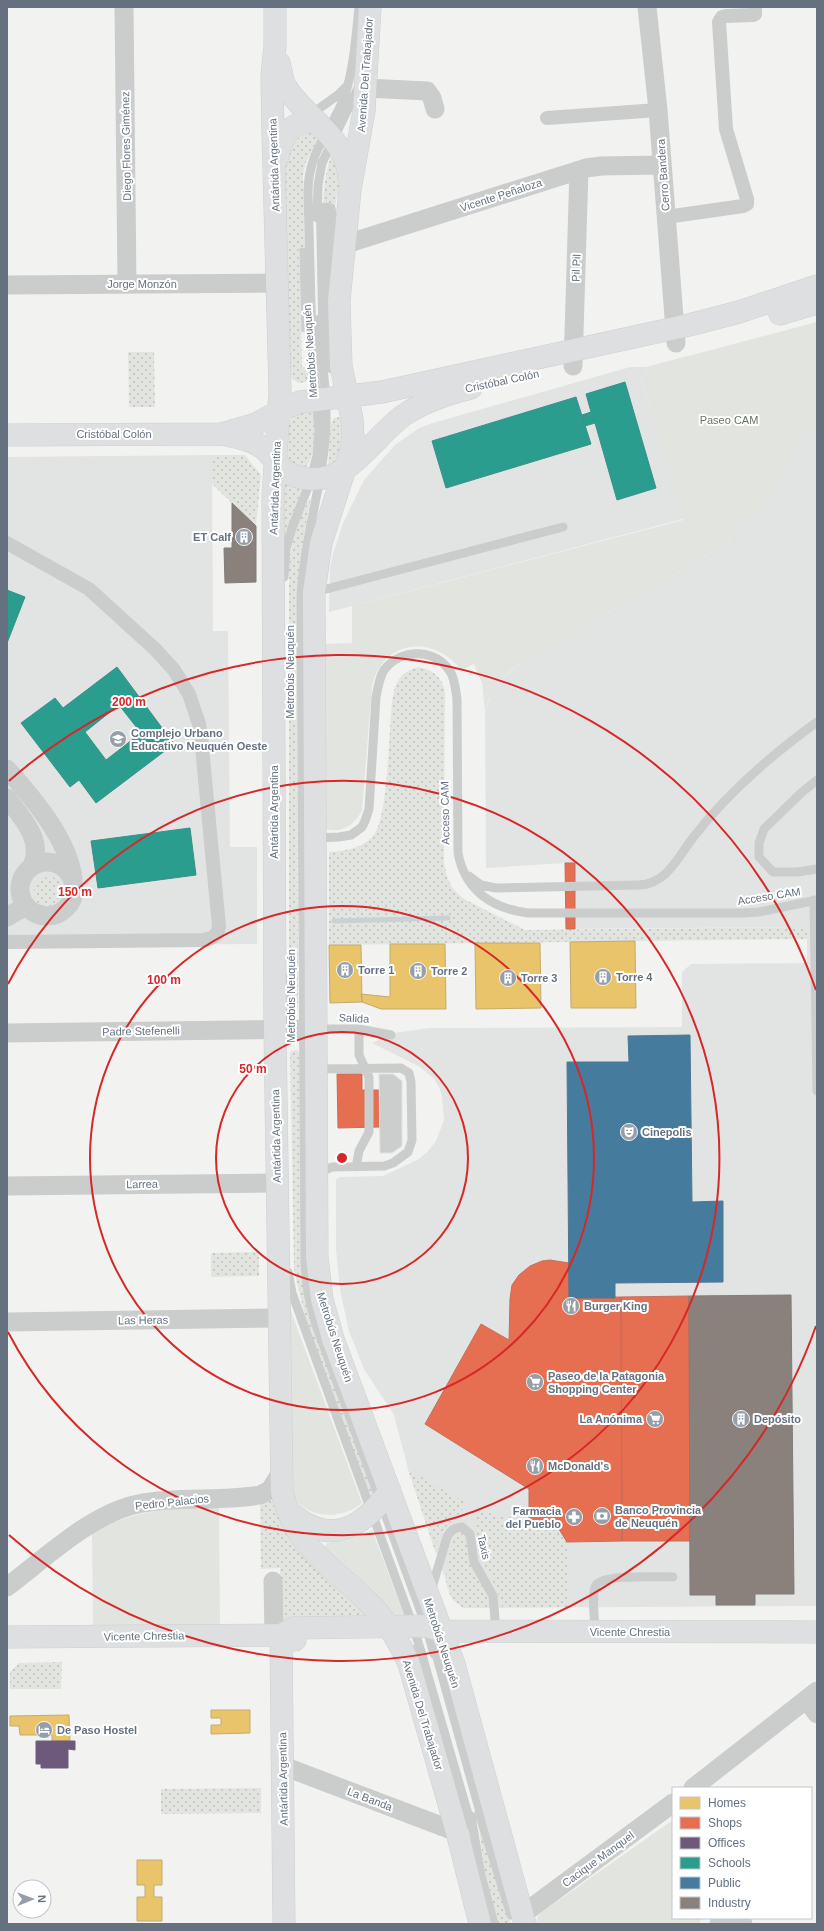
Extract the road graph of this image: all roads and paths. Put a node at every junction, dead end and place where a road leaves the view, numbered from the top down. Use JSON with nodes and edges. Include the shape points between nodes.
{"nodes":[{"id":1,"x":124,"y":7,"type":"edge"},
{"id":2,"x":359,"y":7,"type":"edge"},
{"id":3,"x":370,"y":7,"type":"edge"},
{"id":4,"x":647,"y":7,"type":"edge"},
{"id":5,"x":755,"y":7,"type":"edge"},
{"id":6,"x":276,"y":17,"type":"edge"},
{"id":7,"x":367,"y":46,"type":"junction"},
{"id":8,"x":357,"y":86,"type":"junction"},
{"id":9,"x":435,"y":109,"type":"dead end"},
{"id":10,"x":658,"y":110,"type":"junction"},
{"id":11,"x":547,"y":118,"type":"dead end"},
{"id":12,"x":316,"y":127,"type":"junction"},
{"id":13,"x":662,"y":165,"type":"junction"},
{"id":14,"x":275,"y":170,"type":"junction"},
{"id":15,"x":579,"y":170,"type":"junction"},
{"id":16,"x":350,"y":190,"type":"junction"},
{"id":17,"x":329,"y":210,"type":"joint"},
{"id":18,"x":666,"y":217,"type":"junction"},
{"id":19,"x":343,"y":245,"type":"junction"},
{"id":20,"x":278,"y":283,"type":"junction"},
{"id":21,"x":127,"y":284,"type":"junction"},
{"id":22,"x":7,"y":285,"type":"edge"},
{"id":23,"x":817,"y":286,"type":"edge"},
{"id":24,"x":817,"y":303,"type":"edge"},
{"id":25,"x":676,"y":336,"type":"junction"},
{"id":26,"x":573,"y":358,"type":"junction"},
{"id":27,"x":357,"y":395,"type":"junction"},
{"id":28,"x":321,"y":399,"type":"junction"},
{"id":29,"x":280,"y":411,"type":"junction"},
{"id":30,"x":221,"y":434,"type":"junction"},
{"id":31,"x":7,"y":435,"type":"edge"},
{"id":32,"x":275,"y":463,"type":"junction"},
{"id":33,"x":345,"y":469,"type":"junction"},
{"id":34,"x":315,"y":479,"type":"junction"},
{"id":35,"x":563,"y":527,"type":"dead end"},
{"id":36,"x":7,"y":543,"type":"edge"},
{"id":37,"x":284,"y":588,"type":"dead end"},
{"id":38,"x":314,"y":592,"type":"junction"},
{"id":39,"x":817,"y":722,"type":"edge"},
{"id":40,"x":7,"y":770,"type":"edge"},
{"id":41,"x":817,"y":780,"type":"edge"},
{"id":42,"x":7,"y":798,"type":"edge"},
{"id":43,"x":314,"y":838,"type":"junction"},
{"id":44,"x":32,"y":866,"type":"junction"},
{"id":45,"x":817,"y":869,"type":"edge"},
{"id":46,"x":462,"y":870,"type":"junction"},
{"id":47,"x":74,"y":884,"type":"junction"},
{"id":48,"x":816,"y":900,"type":"edge"},
{"id":49,"x":26,"y":906,"type":"junction"},
{"id":50,"x":7,"y":917,"type":"edge"},
{"id":51,"x":7,"y":942,"type":"edge"},
{"id":52,"x":286,"y":966,"type":"dead end"},
{"id":53,"x":359,"y":1029,"type":"junction"},
{"id":54,"x":293,"y":1031,"type":"junction"},
{"id":55,"x":7,"y":1033,"type":"edge"},
{"id":56,"x":391,"y":1035,"type":"dead end"},
{"id":57,"x":315,"y":1068,"type":"junction"},
{"id":58,"x":365,"y":1068,"type":"junction"},
{"id":59,"x":817,"y":1091,"type":"edge"},
{"id":60,"x":356,"y":1167,"type":"junction"},
{"id":61,"x":316,"y":1179,"type":"junction"},
{"id":62,"x":7,"y":1186,"type":"edge"},
{"id":63,"x":282,"y":1189,"type":"junction"},
{"id":64,"x":278,"y":1318,"type":"junction"},
{"id":65,"x":7,"y":1322,"type":"edge"},
{"id":66,"x":280,"y":1474,"type":"junction"},
{"id":67,"x":380,"y":1503,"type":"junction"},
{"id":68,"x":286,"y":1509,"type":"junction"},
{"id":69,"x":673,"y":1577,"type":"dead end"},
{"id":70,"x":273,"y":1581,"type":"dead end"},
{"id":71,"x":7,"y":1587,"type":"edge"},
{"id":72,"x":429,"y":1598,"type":"junction"},
{"id":73,"x":496,"y":1631,"type":"junction"},
{"id":74,"x":416,"y":1632,"type":"junction"},
{"id":75,"x":595,"y":1632,"type":"junction"},
{"id":76,"x":817,"y":1632,"type":"edge"},
{"id":77,"x":277,"y":1635,"type":"junction"},
{"id":78,"x":7,"y":1637,"type":"edge"},
{"id":79,"x":814,"y":1701,"type":"edge"},
{"id":80,"x":283,"y":1766,"type":"junction"},
{"id":81,"x":694,"y":1787,"type":"edge"},
{"id":82,"x":672,"y":1804,"type":"edge"},
{"id":83,"x":492,"y":1815,"type":"joint"},
{"id":84,"x":463,"y":1827,"type":"junction"},
{"id":85,"x":521,"y":1921,"type":"edge"},
{"id":86,"x":284,"y":1924,"type":"edge"},
{"id":87,"x":480,"y":1924,"type":"edge"},
{"id":88,"x":494,"y":1924,"type":"edge"},
{"id":89,"x":718,"y":1924,"type":"edge"},
{"id":90,"x":743,"y":1924,"type":"edge"}],
"edges":[{"from":1,"to":21,"type":"street","name":"Diego Flores Giménez"},
{"from":2,"to":8,"type":"lane","name":"Metrobús Neuquén","via":[[354,55]]},
{"from":3,"to":7,"type":"main road","name":"Avenida Del Trabajador"},
{"from":4,"to":10,"type":"street","name":"Cerro Bandera"},
{"from":5,"to":18,"type":"street","via":[[754,15],[726,16],[719,22],[726,129],[747,202],[743,206]]},
{"from":6,"to":12,"type":"main road","via":[[278,59],[284,84]]},
{"from":6,"to":14,"type":"main road","name":"Antártida Argentina","via":[[272,76]]},
{"from":7,"to":8,"type":"main road","name":"Avenida Del Trabajador"},
{"from":7,"to":12,"type":"lane","name":"Metrobús Neuquén","via":[[357,91]]},
{"from":8,"to":9,"type":"street","via":[[427,91]]},
{"from":8,"to":12,"type":"lane","name":"Metrobús Neuquén","via":[[338,109]]},
{"from":8,"to":12,"type":"lane","name":"Metrobús Neuquén","via":[[338,95]]},
{"from":8,"to":16,"type":"main road","name":"Avenida Del Trabajador","via":[[361,135]]},
{"from":10,"to":11,"type":"street"},
{"from":10,"to":13,"type":"street","name":"Cerro Bandera"},
{"from":12,"to":14,"type":"main road","via":[[290,129],[283,140]]},
{"from":12,"to":16,"type":"main road","via":[[341,148],[347,161]]},
{"from":12,"to":28,"type":"lane","name":"Metrobús Neuquén","via":[[326,152],[319,174],[317,197]]},
{"from":13,"to":15,"type":"street","name":"Vicente Peñaloza","via":[[601,166]]},
{"from":13,"to":18,"type":"street","name":"Cerro Bandera"},
{"from":14,"to":20,"type":"main road","name":"Antártida Argentina"},
{"from":15,"to":19,"type":"street","name":"Vicente Peñaloza"},
{"from":15,"to":26,"type":"street","name":"Pil Pil"},
{"from":16,"to":19,"type":"main road"},
{"from":17,"to":17,"type":"street","via":[[323,210],[325,322],[331,366]]},
{"from":18,"to":25,"type":"street","name":"Cerro Bandera"},
{"from":19,"to":27,"type":"main road","via":[[339,301],[341,366]]},
{"from":20,"to":21,"type":"street","name":"Jorge Monzón"},
{"from":20,"to":29,"type":"main road","name":"Antártida Argentina"},
{"from":21,"to":22,"type":"street","name":"Jorge Monzón"},
{"from":23,"to":25,"type":"main road","name":"Cristóbal Colón"},
{"from":24,"to":25,"type":"main road","name":"Cristóbal Colón","via":[[727,331]]},
{"from":25,"to":26,"type":"main road","name":"Cristóbal Colón"},
{"from":26,"to":27,"type":"main road","name":"Cristóbal Colón"},
{"from":26,"to":33,"type":"main road","name":"Cristóbal Colón","via":[[433,398],[402,416]]},
{"from":27,"to":28,"type":"main road","name":"Cristóbal Colón"},
{"from":27,"to":33,"type":"main road","name":"Antártida Argentina","via":[[352,444]]},
{"from":28,"to":29,"type":"main road","name":"Cristóbal Colón","via":[[300,402]]},
{"from":28,"to":34,"type":"lane","name":"Metrobús Neuquén","via":[[326,435]]},
{"from":29,"to":30,"type":"main road","name":"Cristóbal Colón","via":[[249,426]]},
{"from":29,"to":32,"type":"main road","name":"Antártida Argentina"},
{"from":30,"to":31,"type":"main road","name":"Cristóbal Colón"},
{"from":30,"to":32,"type":"main road","name":"Cristóbal Colón","via":[[255,444]]},
{"from":32,"to":34,"type":"main road","name":"Cristóbal Colón","via":[[287,473]]},
{"from":32,"to":54,"type":"main road","name":"Antártida Argentina","via":[[273,496]]},
{"from":33,"to":34,"type":"main road","name":"Cristóbal Colón","via":[[333,476]]},
{"from":33,"to":38,"type":"main road","name":"Antártida Argentina","via":[[321,543]]},
{"from":34,"to":37,"type":"lane","name":"Metrobús Neuquén","via":[[289,538]]},
{"from":34,"to":54,"type":"lane","name":"Metrobús Neuquén","via":[[302,590]]},
{"from":35,"to":38,"type":"lane"},
{"from":36,"to":51,"type":"street","via":[[89,589],[156,650],[182,681],[194,709],[201,737],[219,926],[215,936],[203,940]]},
{"from":38,"to":43,"type":"main road","name":"Antártida Argentina"},
{"from":39,"to":46,"type":"lane","via":[[740,785],[716,809],[656,882],[639,886],[496,888],[481,884]]},
{"from":40,"to":47,"type":"street","via":[[33,799],[58,837],[70,860]]},
{"from":41,"to":45,"type":"lane","via":[[764,829],[759,844],[759,857],[773,872]]},
{"from":42,"to":44,"type":"street","via":[[21,816],[34,840],[36,855]]},
{"from":43,"to":46,"type":"lane","name":"Acceso CAM","via":[[345,837],[362,828],[369,809],[376,697],[380,680],[383,672],[395,660],[409,654],[423,654],[437,658],[443,663],[454,681],[457,699],[458,846]]},
{"from":43,"to":54,"type":"main road","name":"Antártida Argentina"},
{"from":44,"to":47,"type":"street","via":[[49,862],[58,864],[71,876]]},
{"from":44,"to":49,"type":"street","via":[[21,880],[21,898]]},
{"from":46,"to":48,"type":"lane","name":"Acceso CAM","via":[[477,891],[489,901],[501,908],[529,913],[741,913]]},
{"from":47,"to":49,"type":"street","via":[[71,902],[58,914],[41,916]]},
{"from":48,"to":59,"type":"lane"},
{"from":49,"to":50,"type":"street"},
{"from":52,"to":54,"type":"lane","name":"Metrobús Neuquén"},
{"from":53,"to":54,"type":"lane","name":"Salida"},
{"from":53,"to":56,"type":"lane","name":"Salida"},
{"from":53,"to":58,"type":"lane","via":[[359,1055]]},
{"from":54,"to":55,"type":"street","name":"Padre Stefenelli"},
{"from":54,"to":57,"type":"main road","name":"Antártida Argentina"},
{"from":54,"to":63,"type":"main road","name":"Antártida Argentina"},
{"from":54,"to":67,"type":"lane","name":"Metrobús Neuquén","via":[[308,1293]]},
{"from":57,"to":58,"type":"lane"},
{"from":57,"to":61,"type":"main road","name":"Antártida Argentina"},
{"from":58,"to":60,"type":"lane","via":[[369,1077],[370,1132],[360,1148]]},
{"from":58,"to":60,"type":"lane","via":[[401,1068],[409,1073],[412,1144],[405,1155],[388,1165]]},
{"from":60,"to":61,"type":"lane","via":[[329,1168]]},
{"from":61,"to":67,"type":"main road","name":"Antártida Argentina","via":[[317,1257],[327,1319]]},
{"from":62,"to":63,"type":"street","name":"Larrea"},
{"from":63,"to":64,"type":"main road","name":"Antártida Argentina"},
{"from":63,"to":67,"type":"lane","name":"Metrobús Neuquén","via":[[292,1293]]},
{"from":64,"to":65,"type":"street","name":"Las Heras"},
{"from":64,"to":66,"type":"main road","name":"Antártida Argentina"},
{"from":66,"to":68,"type":"main road","name":"Avenida Del Trabajador"},
{"from":66,"to":71,"type":"street","name":"Pedro Palacios","via":[[270,1490],[260,1494],[151,1502],[124,1508],[83,1529]]},
{"from":67,"to":68,"type":"main road","via":[[354,1526],[332,1531],[303,1523]]},
{"from":67,"to":72,"type":"main road","name":"Avenida Del Trabajador"},
{"from":67,"to":74,"type":"lane","name":"Metrobús Neuquén"},
{"from":67,"to":74,"type":"lane","name":"Metrobús Neuquén"},
{"from":68,"to":74,"type":"main road","name":"Avenida Del Trabajador","via":[[292,1524],[311,1550],[368,1602]]},
{"from":69,"to":75,"type":"lane","via":[[610,1578],[599,1582],[595,1592]]},
{"from":70,"to":77,"type":"street","name":"Antártida Argentina"},
{"from":72,"to":73,"type":"lane","name":"Taxis","via":[[447,1537],[456,1527],[462,1527],[470,1534],[474,1562],[493,1596]]},
{"from":72,"to":74,"type":"main road","name":"Avenida Del Trabajador"},
{"from":73,"to":74,"type":"main road","name":"Vicente Chrestia"},
{"from":73,"to":75,"type":"main road","name":"Vicente Chrestia"},
{"from":74,"to":77,"type":"main road","name":"Vicente Chrestia","via":[[294,1628]]},
{"from":74,"to":84,"type":"main road","name":"Avenida Del Trabajador","via":[[409,1664]]},
{"from":74,"to":85,"type":"main road","name":"Avenida Del Trabajador","via":[[465,1701]]},
{"from":74,"to":88,"type":"lane","name":"Metrobús Neuquén","via":[[470,1810],[481,1875]]},
{"from":75,"to":76,"type":"main road","name":"Vicente Chrestia"},
{"from":77,"to":78,"type":"main road","name":"Vicente Chrestia"},
{"from":77,"to":80,"type":"main road","name":"Antártida Argentina"},
{"from":79,"to":81,"type":"street"},
{"from":80,"to":84,"type":"street","name":"La Banda"},
{"from":80,"to":86,"type":"main road","name":"Antártida Argentina"},
{"from":82,"to":85,"type":"street","name":"Cacique Manquel"},
{"from":83,"to":83,"type":"street","via":[[444,1646],[439,1644],[437,1648],[484,1816]]},
{"from":84,"to":84,"type":"street","via":[[418,1654],[414,1652],[412,1656],[460,1824]]},
{"from":84,"to":87,"type":"main road","name":"Avenida Del Trabajador"},
{"from":89,"to":90,"type":"street"}]}
